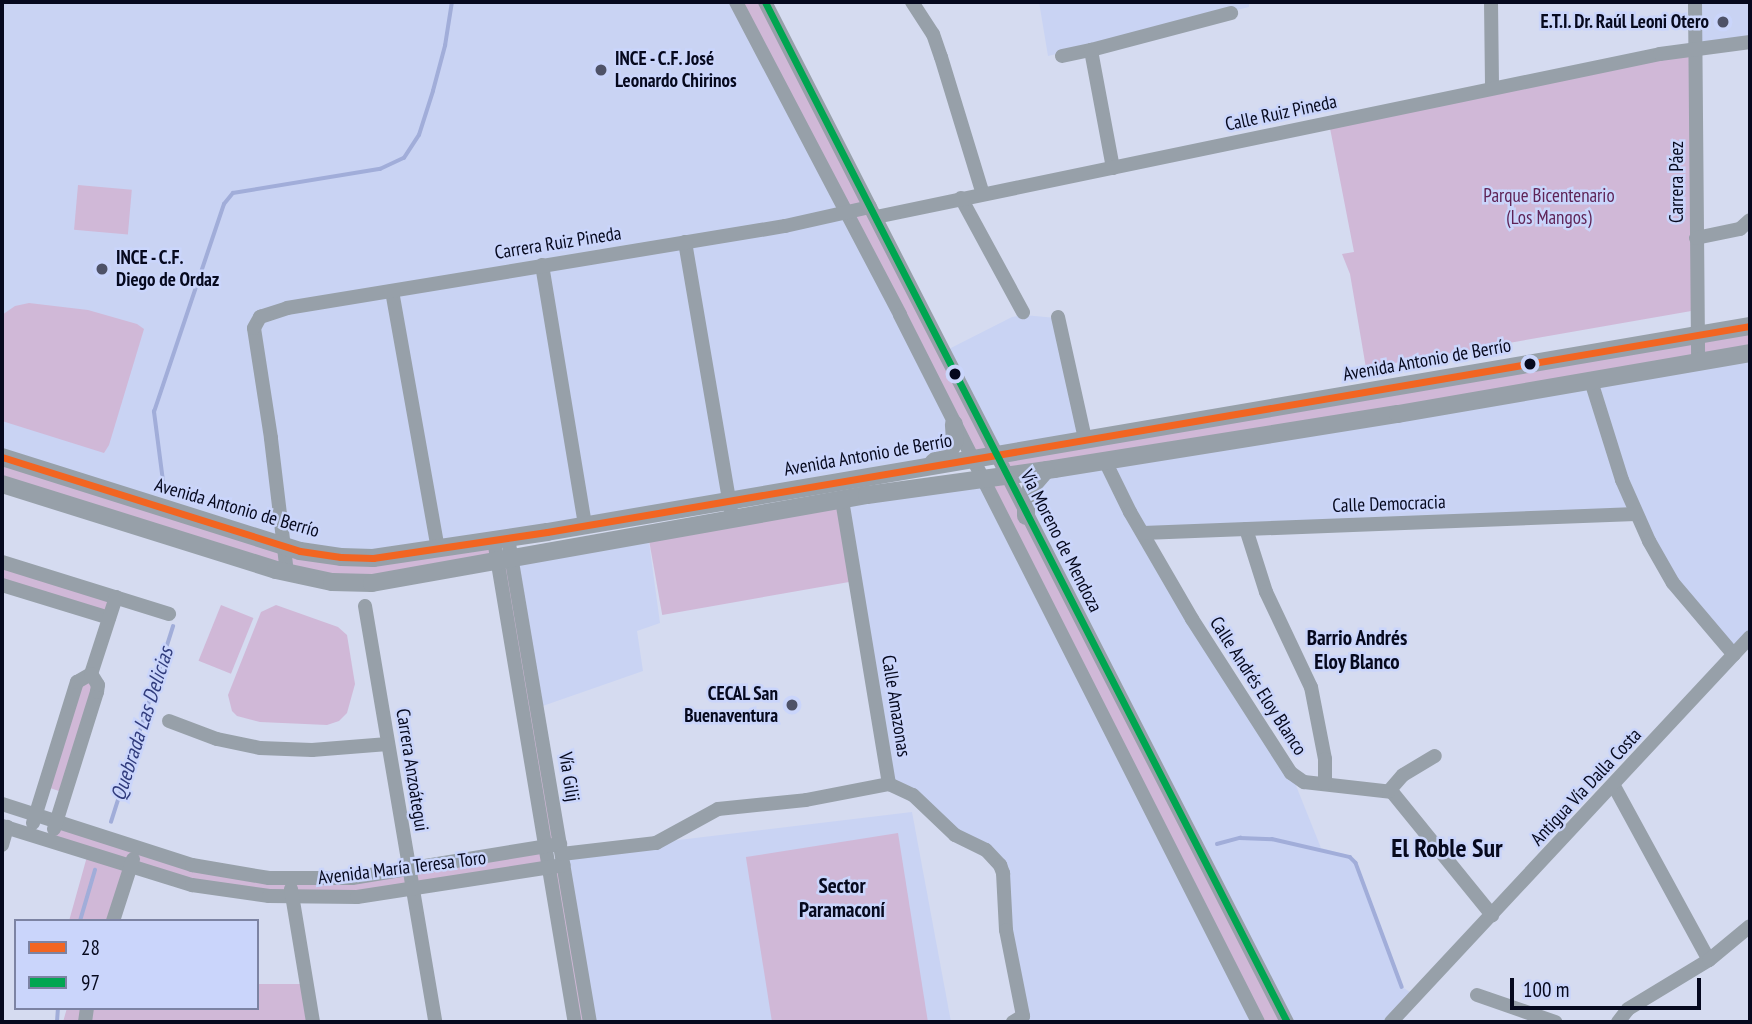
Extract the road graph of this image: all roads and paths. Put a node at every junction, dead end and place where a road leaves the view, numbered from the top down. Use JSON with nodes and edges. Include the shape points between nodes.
{"nodes":[{"id":1,"x":736,"y":2,"type":"edge"},
{"id":2,"x":765,"y":2,"type":"edge"},
{"id":3,"x":912,"y":2,"type":"edge"},
{"id":4,"x":1491,"y":2,"type":"edge"},
{"id":5,"x":1695,"y":2,"type":"edge"},
{"id":6,"x":1231,"y":13,"type":"dead end"},
{"id":7,"x":1750,"y":42,"type":"edge"},
{"id":8,"x":1695,"y":48,"type":"junction"},
{"id":9,"x":1091,"y":50,"type":"junction"},
{"id":10,"x":1062,"y":56,"type":"dead end"},
{"id":11,"x":1492,"y":88,"type":"junction"},
{"id":12,"x":1112,"y":168,"type":"junction"},
{"id":13,"x":983,"y":194,"type":"junction"},
{"id":14,"x":961,"y":198,"type":"junction"},
{"id":15,"x":873,"y":212,"type":"junction"},
{"id":16,"x":847,"y":213,"type":"junction"},
{"id":17,"x":1750,"y":220,"type":"edge"},
{"id":18,"x":1696,"y":238,"type":"junction"},
{"id":19,"x":685,"y":242,"type":"junction"},
{"id":20,"x":542,"y":265,"type":"junction"},
{"id":21,"x":392,"y":291,"type":"junction"},
{"id":22,"x":1023,"y":312,"type":"dead end"},
{"id":23,"x":1058,"y":317,"type":"dead end"},
{"id":24,"x":1750,"y":326,"type":"edge"},
{"id":25,"x":1698,"y":335,"type":"junction"},
{"id":26,"x":1750,"y":353,"type":"edge"},
{"id":27,"x":1698,"y":362,"type":"junction"},
{"id":28,"x":1591,"y":381,"type":"junction"},
{"id":29,"x":954,"y":424,"type":"junction"},
{"id":30,"x":1085,"y":439,"type":"junction"},
{"id":31,"x":995,"y":454,"type":"junction"},
{"id":32,"x":2,"y":457,"type":"edge"},
{"id":33,"x":971,"y":458,"type":"junction"},
{"id":34,"x":1105,"y":461,"type":"junction"},
{"id":35,"x":929,"y":466,"type":"junction"},
{"id":36,"x":1046,"y":470,"type":"junction"},
{"id":37,"x":1006,"y":476,"type":"junction"},
{"id":38,"x":982,"y":480,"type":"junction"},
{"id":39,"x":2,"y":484,"type":"edge"},
{"id":40,"x":729,"y":500,"type":"junction"},
{"id":41,"x":842,"y":500,"type":"junction"},
{"id":42,"x":1636,"y":514,"type":"junction"},
{"id":43,"x":1026,"y":516,"type":"junction"},
{"id":44,"x":732,"y":520,"type":"junction"},
{"id":45,"x":585,"y":525,"type":"junction"},
{"id":46,"x":1246,"y":529,"type":"junction"},
{"id":47,"x":1143,"y":534,"type":"junction"},
{"id":48,"x":501,"y":539,"type":"junction"},
{"id":49,"x":284,"y":546,"type":"junction"},
{"id":50,"x":438,"y":549,"type":"junction"},
{"id":51,"x":505,"y":561,"type":"junction"},
{"id":52,"x":2,"y":562,"type":"edge"},
{"id":53,"x":287,"y":573,"type":"junction"},
{"id":54,"x":2,"y":584,"type":"edge"},
{"id":55,"x":116,"y":597,"type":"junction"},
{"id":56,"x":365,"y":606,"type":"dead end"},
{"id":57,"x":169,"y":614,"type":"dead end"},
{"id":58,"x":109,"y":618,"type":"junction"},
{"id":59,"x":1750,"y":638,"type":"edge"},
{"id":60,"x":1734,"y":655,"type":"junction"},
{"id":61,"x":91,"y":674,"type":"junction"},
{"id":62,"x":169,"y":721,"type":"dead end"},
{"id":63,"x":388,"y":744,"type":"junction"},
{"id":64,"x":1151,"y":755,"type":"junction"},
{"id":65,"x":1435,"y":757,"type":"dead end"},
{"id":66,"x":1127,"y":766,"type":"junction"},
{"id":67,"x":890,"y":784,"type":"junction"},
{"id":68,"x":1325,"y":784,"type":"junction"},
{"id":69,"x":1614,"y":786,"type":"junction"},
{"id":70,"x":1389,"y":791,"type":"junction"},
{"id":71,"x":2,"y":804,"type":"edge"},
{"id":72,"x":35,"y":815,"type":"junction"},
{"id":73,"x":56,"y":822,"type":"junction"},
{"id":74,"x":5,"y":827,"type":"edge"},
{"id":75,"x":29,"y":834,"type":"junction"},
{"id":76,"x":50,"y":841,"type":"junction"},
{"id":77,"x":2,"y":845,"type":"edge"},
{"id":78,"x":136,"y":847,"type":"junction"},
{"id":79,"x":556,"y":855,"type":"junction"},
{"id":80,"x":130,"y":866,"type":"junction"},
{"id":81,"x":409,"y":869,"type":"junction"},
{"id":82,"x":290,"y":879,"type":"junction"},
{"id":83,"x":412,"y":889,"type":"junction"},
{"id":84,"x":293,"y":898,"type":"junction"},
{"id":85,"x":1492,"y":915,"type":"junction"},
{"id":86,"x":114,"y":919,"type":"edge"},
{"id":87,"x":1750,"y":926,"type":"edge"},
{"id":88,"x":1709,"y":960,"type":"junction"},
{"id":89,"x":1477,"y":995,"type":"dead end"},
{"id":90,"x":1253,"y":1020,"type":"edge"},
{"id":91,"x":313,"y":1022,"type":"edge"},
{"id":92,"x":435,"y":1022,"type":"edge"},
{"id":93,"x":575,"y":1022,"type":"edge"},
{"id":94,"x":590,"y":1022,"type":"edge"},
{"id":95,"x":1013,"y":1022,"type":"edge"},
{"id":96,"x":1287,"y":1022,"type":"edge"},
{"id":97,"x":1391,"y":1022,"type":"edge"},
{"id":98,"x":1555,"y":1022,"type":"edge"},
{"id":99,"x":1618,"y":1022,"type":"edge"}],
"edges":[{"from":1,"to":16,"type":"street"},
{"from":2,"to":15,"type":"street","name":"Vía Moreno de Mendoza"},
{"from":3,"to":13,"type":"street","via":[[933,34]]},
{"from":4,"to":11,"type":"street"},
{"from":5,"to":8,"type":"street","name":"Carrera Páez"},
{"from":6,"to":9,"type":"street"},
{"from":7,"to":8,"type":"street","name":"Calle Ruiz Pineda"},
{"from":8,"to":11,"type":"street","name":"Calle Ruiz Pineda"},
{"from":8,"to":18,"type":"street","name":"Carrera Páez"},
{"from":9,"to":10,"type":"street"},
{"from":9,"to":12,"type":"street"},
{"from":11,"to":12,"type":"street","name":"Calle Ruiz Pineda"},
{"from":12,"to":13,"type":"street","name":"Calle Ruiz Pineda"},
{"from":13,"to":14,"type":"street","name":"Calle Ruiz Pineda"},
{"from":14,"to":15,"type":"street","name":"Calle Ruiz Pineda"},
{"from":14,"to":22,"type":"street"},
{"from":15,"to":16,"type":"street","name":"Carrera Ruiz Pineda"},
{"from":15,"to":31,"type":"street","name":"Vía Moreno de Mendoza"},
{"from":16,"to":19,"type":"street","name":"Carrera Ruiz Pineda"},
{"from":16,"to":29,"type":"street"},
{"from":17,"to":18,"type":"street","via":[[1740,229]]},
{"from":18,"to":25,"type":"street","name":"Carrera Páez"},
{"from":19,"to":20,"type":"street","name":"Carrera Ruiz Pineda"},
{"from":19,"to":40,"type":"street"},
{"from":20,"to":21,"type":"street","name":"Carrera Ruiz Pineda"},
{"from":20,"to":45,"type":"street"},
{"from":21,"to":49,"type":"street","name":"Carrera Ruiz Pineda","via":[[287,308],[255,322]]},
{"from":21,"to":50,"type":"street"},
{"from":23,"to":30,"type":"street"},
{"from":24,"to":25,"type":"street","name":"Avenida Antonio de Berrío"},
{"from":25,"to":27,"type":"street","name":"Carrera Páez"},
{"from":25,"to":30,"type":"street","name":"Avenida Antonio de Berrío"},
{"from":26,"to":27,"type":"street","name":"Avenida Antonio de Berrío"},
{"from":27,"to":28,"type":"street","name":"Avenida Antonio de Berrío"},
{"from":28,"to":34,"type":"street","name":"Avenida Antonio de Berrío"},
{"from":28,"to":42,"type":"street"},
{"from":29,"to":33,"type":"street"},
{"from":29,"to":35,"type":"street","via":[[951,448]]},
{"from":30,"to":31,"type":"street","name":"Avenida Antonio de Berrío"},
{"from":31,"to":33,"type":"street","name":"Avenida Antonio de Berrío"},
{"from":31,"to":37,"type":"street","name":"Vía Moreno de Mendoza"},
{"from":32,"to":49,"type":"street","name":"Avenida Antonio de Berrío"},
{"from":33,"to":35,"type":"street","name":"Avenida Antonio de Berrío"},
{"from":33,"to":38,"type":"street"},
{"from":34,"to":36,"type":"street","name":"Avenida Antonio de Berrío"},
{"from":34,"to":47,"type":"street","name":"Calle Andrés Eloy Blanco"},
{"from":35,"to":40,"type":"street","name":"Avenida Antonio de Berrío"},
{"from":36,"to":37,"type":"street","name":"Avenida Antonio de Berrío"},
{"from":36,"to":43,"type":"street","via":[[1032,486]]},
{"from":37,"to":38,"type":"street","name":"Avenida Antonio de Berrío"},
{"from":37,"to":43,"type":"street","name":"Vía Moreno de Mendoza"},
{"from":38,"to":41,"type":"street","name":"Avenida Antonio de Berrío"},
{"from":38,"to":66,"type":"street"},
{"from":39,"to":53,"type":"street","name":"Avenida Antonio de Berrío"},
{"from":40,"to":44,"type":"street"},
{"from":40,"to":45,"type":"street","name":"Avenida Antonio de Berrío"},
{"from":41,"to":44,"type":"street","name":"Avenida Antonio de Berrío"},
{"from":41,"to":67,"type":"street","name":"Calle Amazonas"},
{"from":42,"to":46,"type":"street","name":"Calle Democracia"},
{"from":42,"to":60,"type":"street","via":[[1673,583]]},
{"from":43,"to":64,"type":"street","name":"Vía Moreno de Mendoza"},
{"from":44,"to":51,"type":"street","name":"Avenida Antonio de Berrío"},
{"from":45,"to":48,"type":"street","name":"Avenida Antonio de Berrío"},
{"from":46,"to":47,"type":"street","name":"Calle Democracia"},
{"from":46,"to":68,"type":"street","via":[[1266,592],[1311,687]]},
{"from":47,"to":68,"type":"street","name":"Calle Andrés Eloy Blanco","via":[[1291,773],[1299,781]]},
{"from":48,"to":50,"type":"street","name":"Avenida Antonio de Berrío"},
{"from":48,"to":51,"type":"street","name":"Vía Gilij"},
{"from":49,"to":50,"type":"street","name":"Avenida Antonio de Berrío","via":[[320,555],[365,558]]},
{"from":49,"to":53,"type":"street"},
{"from":51,"to":53,"type":"street","name":"Avenida Antonio de Berrío","via":[[372,583],[332,582]]},
{"from":51,"to":79,"type":"street","name":"Vía Gilij"},
{"from":52,"to":55,"type":"street"},
{"from":54,"to":58,"type":"street"},
{"from":55,"to":57,"type":"street"},
{"from":55,"to":58,"type":"street"},
{"from":56,"to":63,"type":"street","name":"Carrera Anzoátegui"},
{"from":58,"to":61,"type":"street"},
{"from":59,"to":60,"type":"street","name":"Antigua Vía Dalla Costa"},
{"from":60,"to":69,"type":"street","name":"Antigua Vía Dalla Costa"},
{"from":61,"to":72,"type":"street","via":[[77,682]]},
{"from":61,"to":73,"type":"street","via":[[99,685]]},
{"from":62,"to":63,"type":"street","via":[[217,739],[260,748],[313,750]]},
{"from":63,"to":81,"type":"street","name":"Carrera Anzoátegui"},
{"from":64,"to":66,"type":"street"},
{"from":64,"to":96,"type":"street","name":"Vía Moreno de Mendoza"},
{"from":65,"to":70,"type":"street","via":[[1403,775]]},
{"from":66,"to":90,"type":"street"},
{"from":67,"to":79,"type":"street","via":[[806,800],[718,809],[656,843]]},
{"from":67,"to":95,"type":"street","name":"Calle Amazonas","via":[[913,795],[955,835],[986,850],[1000,865],[1006,930],[1023,1016]]},
{"from":68,"to":70,"type":"street","name":"Calle Andrés Eloy Blanco"},
{"from":69,"to":85,"type":"street","name":"Antigua Vía Dalla Costa"},
{"from":69,"to":88,"type":"street"},
{"from":70,"to":85,"type":"street","via":[[1399,796]]},
{"from":71,"to":72,"type":"street","name":"Avenida María Teresa Toro"},
{"from":72,"to":73,"type":"street","name":"Avenida María Teresa Toro"},
{"from":72,"to":75,"type":"street"},
{"from":73,"to":76,"type":"street"},
{"from":73,"to":78,"type":"street","name":"Avenida María Teresa Toro"},
{"from":74,"to":75,"type":"street","name":"Avenida María Teresa Toro"},
{"from":74,"to":77,"type":"street"},
{"from":75,"to":76,"type":"street","name":"Avenida María Teresa Toro"},
{"from":76,"to":80,"type":"street","name":"Avenida María Teresa Toro"},
{"from":78,"to":80,"type":"street"},
{"from":78,"to":82,"type":"street","name":"Avenida María Teresa Toro","via":[[209,869]]},
{"from":79,"to":81,"type":"street","name":"Avenida María Teresa Toro"},
{"from":79,"to":83,"type":"street","name":"Avenida María Teresa Toro"},
{"from":79,"to":93,"type":"street","name":"Vía Gilij"},
{"from":79,"to":94,"type":"street","name":"Vía Gilij"},
{"from":80,"to":84,"type":"street","name":"Avenida María Teresa Toro","via":[[212,890]]},
{"from":80,"to":86,"type":"street"},
{"from":81,"to":82,"type":"street","name":"Avenida María Teresa Toro","via":[[336,879]]},
{"from":81,"to":83,"type":"street","name":"Carrera Anzoátegui"},
{"from":82,"to":84,"type":"street"},
{"from":83,"to":84,"type":"street","name":"Avenida María Teresa Toro","via":[[357,897]]},
{"from":83,"to":92,"type":"street","name":"Carrera Anzoátegui"},
{"from":84,"to":91,"type":"street"},
{"from":85,"to":97,"type":"street","name":"Antigua Vía Dalla Costa"},
{"from":87,"to":88,"type":"street"},
{"from":88,"to":99,"type":"street","via":[[1628,1009]]},
{"from":89,"to":98,"type":"street"}]}
